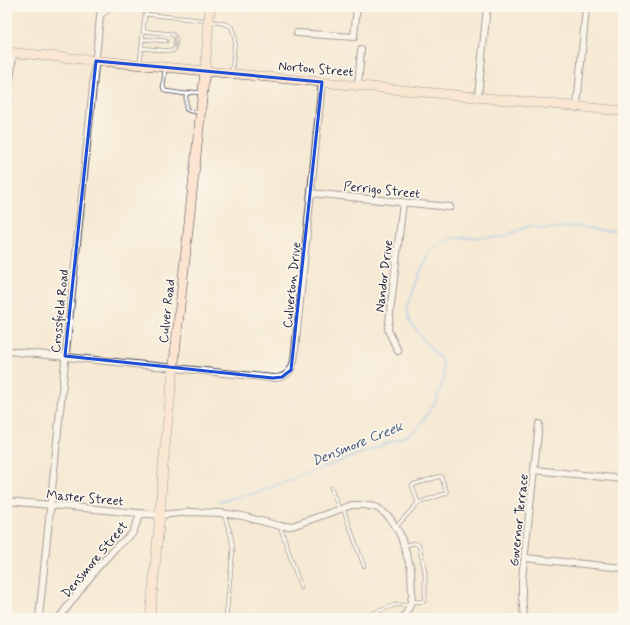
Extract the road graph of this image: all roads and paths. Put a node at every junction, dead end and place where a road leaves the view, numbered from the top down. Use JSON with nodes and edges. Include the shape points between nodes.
{"nodes":[{"id":1,"x":101,"y":7,"type":"edge"},
{"id":2,"x":210,"y":7,"type":"edge"},
{"id":3,"x":357,"y":7,"type":"edge"},
{"id":4,"x":487,"y":7,"type":"edge"},
{"id":5,"x":586,"y":7,"type":"edge"},
{"id":6,"x":134,"y":10,"type":"dead end"},
{"id":7,"x":100,"y":16,"type":"junction"},
{"id":8,"x":209,"y":21,"type":"junction"},
{"id":9,"x":143,"y":31,"type":"junction"},
{"id":10,"x":297,"y":33,"type":"dead end"},
{"id":11,"x":142,"y":39,"type":"junction"},
{"id":12,"x":166,"y":41,"type":"dead end"},
{"id":13,"x":141,"y":48,"type":"junction"},
{"id":14,"x":361,"y":50,"type":"dead end"},
{"id":15,"x":10,"y":53,"type":"edge"},
{"id":16,"x":96,"y":61,"type":"junction"},
{"id":17,"x":140,"y":64,"type":"junction"},
{"id":18,"x":165,"y":67,"type":"junction"},
{"id":19,"x":205,"y":71,"type":"junction"},
{"id":20,"x":232,"y":73,"type":"junction"},
{"id":21,"x":322,"y":82,"type":"junction"},
{"id":22,"x":358,"y":85,"type":"junction"},
{"id":23,"x":202,"y":93,"type":"junction"},
{"id":24,"x":186,"y":94,"type":"junction"},
{"id":25,"x":8,"y":95,"type":"edge"},
{"id":26,"x":478,"y":97,"type":"junction"},
{"id":27,"x":577,"y":106,"type":"junction"},
{"id":28,"x":7,"y":109,"type":"edge"},
{"id":29,"x":623,"y":111,"type":"edge"},
{"id":30,"x":200,"y":112,"type":"junction"},
{"id":31,"x":311,"y":193,"type":"junction"},
{"id":32,"x":403,"y":202,"type":"junction"},
{"id":33,"x":450,"y":207,"type":"dead end"},
{"id":34,"x":7,"y":351,"type":"edge"},
{"id":35,"x":398,"y":351,"type":"dead end"},
{"id":36,"x":65,"y":356,"type":"junction"},
{"id":37,"x":173,"y":367,"type":"junction"},
{"id":38,"x":539,"y":424,"type":"dead end"},
{"id":39,"x":534,"y":470,"type":"junction"},
{"id":40,"x":623,"y":479,"type":"edge"},
{"id":41,"x":330,"y":488,"type":"dead end"},
{"id":42,"x":7,"y":501,"type":"edge"},
{"id":43,"x":418,"y":503,"type":"junction"},
{"id":44,"x":51,"y":505,"type":"junction"},
{"id":45,"x":341,"y":509,"type":"junction"},
{"id":46,"x":141,"y":513,"type":"junction"},
{"id":47,"x":160,"y":514,"type":"junction"},
{"id":48,"x":224,"y":514,"type":"junction"},
{"id":49,"x":280,"y":526,"type":"junction"},
{"id":50,"x":396,"y":527,"type":"junction"},
{"id":51,"x":403,"y":546,"type":"junction"},
{"id":52,"x":525,"y":558,"type":"junction"},
{"id":53,"x":364,"y":566,"type":"dead end"},
{"id":54,"x":623,"y":568,"type":"edge"},
{"id":55,"x":300,"y":588,"type":"dead end"},
{"id":56,"x":410,"y":603,"type":"junction"},
{"id":57,"x":39,"y":618,"type":"edge"},
{"id":58,"x":59,"y":618,"type":"edge"},
{"id":59,"x":150,"y":618,"type":"edge"},
{"id":60,"x":226,"y":618,"type":"edge"},
{"id":61,"x":361,"y":618,"type":"edge"},
{"id":62,"x":404,"y":618,"type":"edge"},
{"id":63,"x":524,"y":618,"type":"edge"}],
"edges":[{"from":1,"to":7,"type":"street","name":"Crossfield Road"},
{"from":2,"to":8,"type":"main road","name":"Culver Road"},
{"from":3,"to":10,"type":"street","via":[[354,38]]},
{"from":4,"to":26,"type":"street"},
{"from":5,"to":27,"type":"street"},
{"from":6,"to":7,"type":"lane","via":[[113,8]]},
{"from":7,"to":16,"type":"street","name":"Crossfield Road"},
{"from":8,"to":9,"type":"lane","via":[[145,14]]},
{"from":8,"to":19,"type":"main road","name":"Culver Road"},
{"from":8,"to":20,"type":"lane","via":[[231,26],[234,37]]},
{"from":9,"to":11,"type":"lane"},
{"from":9,"to":13,"type":"lane","one_way":true,"via":[[172,34],[176,38],[173,51]]},
{"from":11,"to":12,"type":"lane"},
{"from":11,"to":13,"type":"lane"},
{"from":13,"to":17,"type":"lane"},
{"from":14,"to":22,"type":"street"},
{"from":15,"to":16,"type":"main road","name":"Norton Street"},
{"from":15,"to":25,"type":"street"},
{"from":16,"to":17,"type":"main road","name":"Norton Street"},
{"from":16,"to":36,"type":"street","name":"Crossfield Road"},
{"from":17,"to":18,"type":"main road","name":"Norton Street"},
{"from":18,"to":19,"type":"main road","name":"Norton Street"},
{"from":18,"to":24,"type":"lane","via":[[164,89]]},
{"from":19,"to":20,"type":"main road","name":"Norton Street"},
{"from":19,"to":23,"type":"main road","name":"Culver Road"},
{"from":20,"to":21,"type":"main road","name":"Norton Street"},
{"from":21,"to":22,"type":"main road","name":"Norton Street"},
{"from":21,"to":31,"type":"street","name":"Culverton Drive"},
{"from":22,"to":26,"type":"main road","name":"Norton Street"},
{"from":23,"to":24,"type":"lane"},
{"from":23,"to":30,"type":"main road","name":"Culver Road"},
{"from":24,"to":30,"type":"lane","via":[[186,109]]},
{"from":25,"to":28,"type":"street"},
{"from":26,"to":27,"type":"main road","name":"Norton Street"},
{"from":27,"to":29,"type":"main road","name":"Norton Street"},
{"from":30,"to":37,"type":"main road","name":"Culver Road"},
{"from":31,"to":32,"type":"street","name":"Perrigo Street"},
{"from":31,"to":37,"type":"street","name":"Culverton Drive","via":[[294,361],[289,372],[282,377],[273,378]]},
{"from":32,"to":33,"type":"street","name":"Perrigo Street"},
{"from":32,"to":35,"type":"street","name":"Nandor Drive","via":[[388,330]]},
{"from":34,"to":36,"type":"street","name":"Culverton Drive"},
{"from":36,"to":37,"type":"street","name":"Culverton Drive"},
{"from":36,"to":44,"type":"street","name":"Crossfield Road"},
{"from":37,"to":47,"type":"main road","name":"Culver Road"},
{"from":38,"to":39,"type":"street","name":"Governor Terrace"},
{"from":39,"to":40,"type":"street"},
{"from":39,"to":52,"type":"street","name":"Governor Terrace"},
{"from":41,"to":45,"type":"lane"},
{"from":42,"to":44,"type":"street","name":"Master Street"},
{"from":43,"to":43,"type":"lane","via":[[447,493],[441,476],[412,486]]},
{"from":43,"to":50,"type":"lane"},
{"from":44,"to":46,"type":"street","name":"Master Street"},
{"from":44,"to":57,"type":"street","name":"Crossfield Road"},
{"from":45,"to":49,"type":"street","via":[[292,526]]},
{"from":45,"to":50,"type":"street","via":[[352,505],[378,508]]},
{"from":45,"to":53,"type":"lane"},
{"from":46,"to":47,"type":"street","name":"Master Street"},
{"from":46,"to":58,"type":"street","name":"Densmore Street","via":[[132,534],[97,568]]},
{"from":47,"to":48,"type":"street","name":"Master Street"},
{"from":47,"to":59,"type":"main road","name":"Culver Road"},
{"from":48,"to":49,"type":"street","name":"Master Street"},
{"from":48,"to":60,"type":"lane","via":[[233,549]]},
{"from":49,"to":55,"type":"lane"},
{"from":50,"to":51,"type":"street"},
{"from":51,"to":56,"type":"street","via":[[411,569]]},
{"from":51,"to":56,"type":"lane","via":[[414,543],[419,545],[425,572],[424,601]]},
{"from":52,"to":54,"type":"street"},
{"from":52,"to":63,"type":"street","name":"Governor Terrace","via":[[522,595]]},
{"from":56,"to":61,"type":"lane","via":[[395,605]]},
{"from":56,"to":62,"type":"street"}]}
